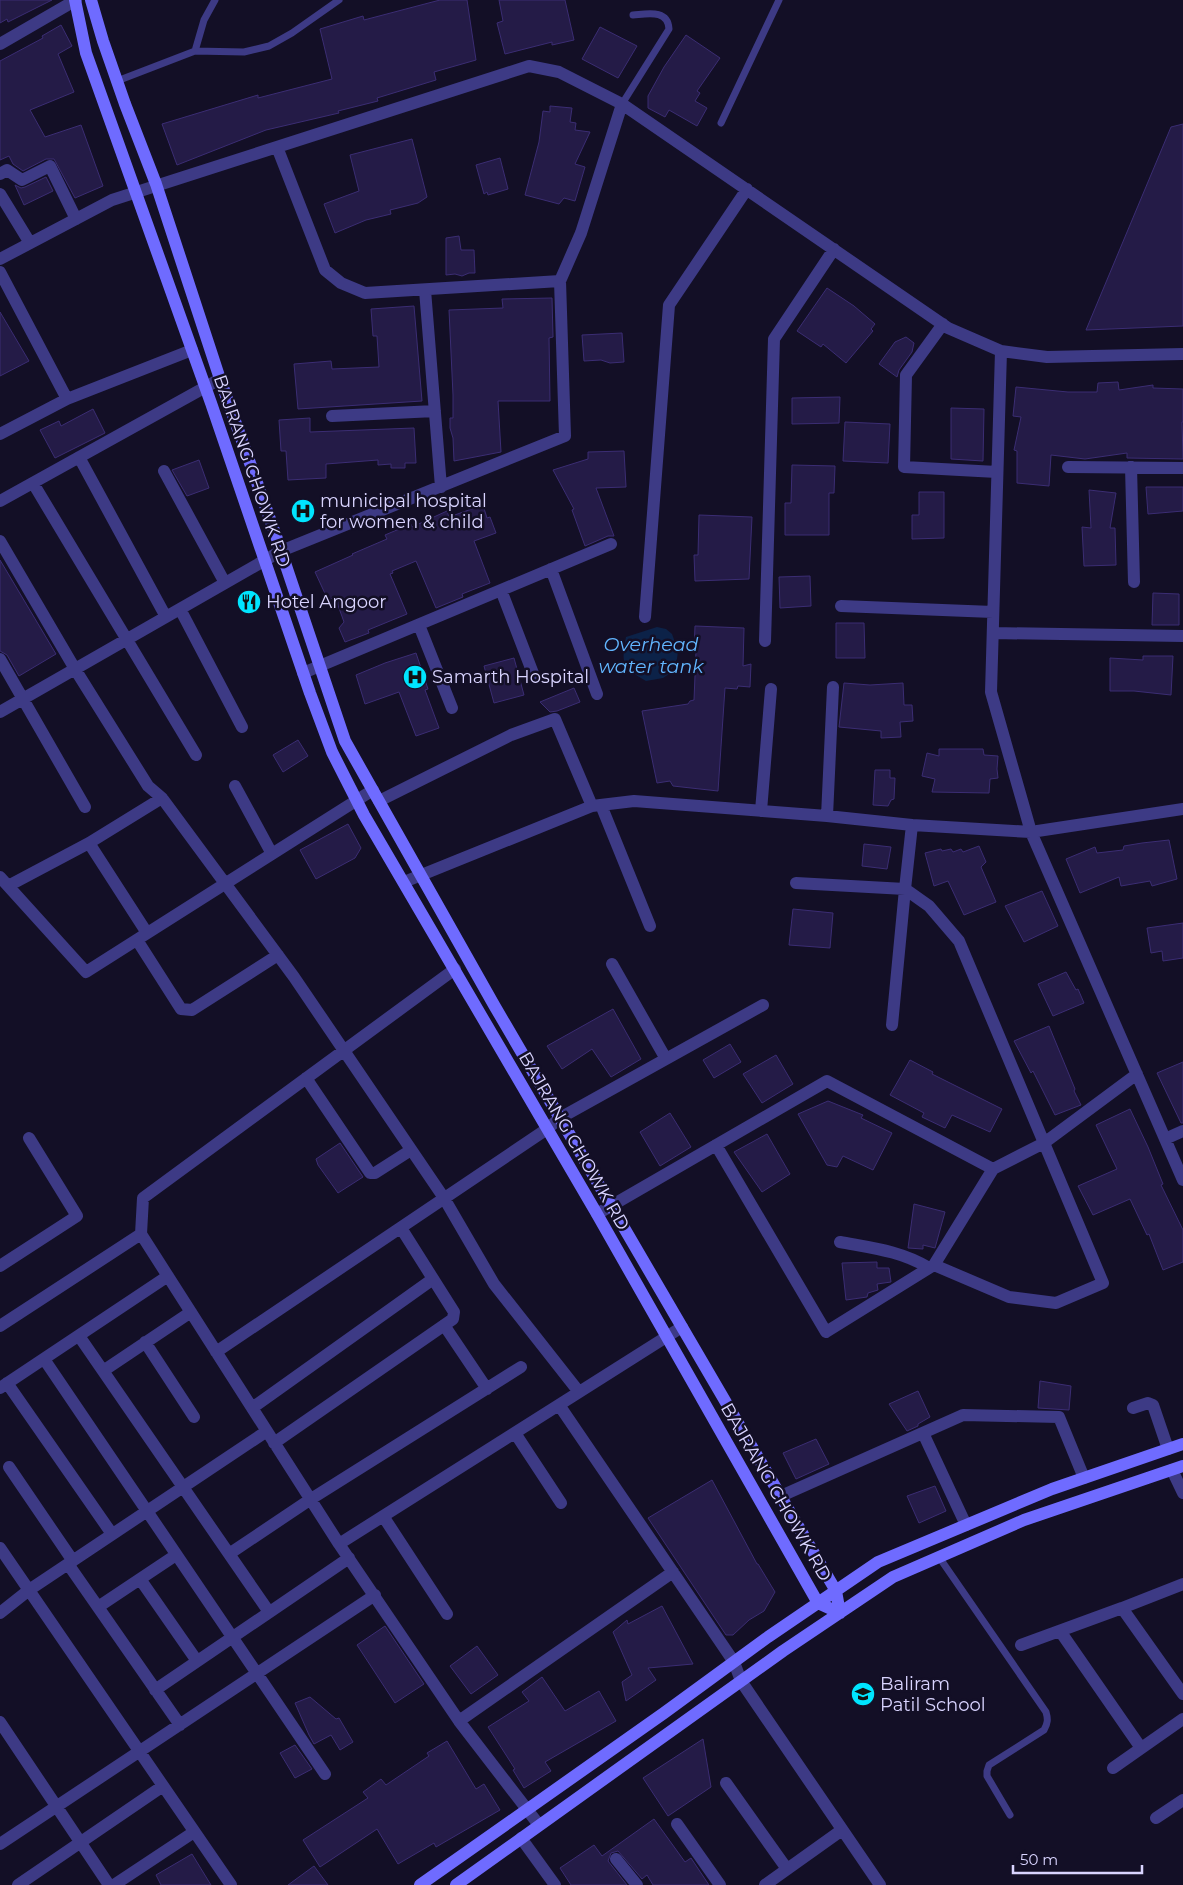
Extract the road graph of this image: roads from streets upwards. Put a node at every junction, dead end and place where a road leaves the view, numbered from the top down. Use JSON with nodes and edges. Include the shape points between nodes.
{"nodes":[{"id":1,"x":75,"y":0,"type":"edge"},
{"id":2,"x":91,"y":0,"type":"edge"},
{"id":3,"x":0,"y":44,"type":"edge"},
{"id":4,"x":622,"y":104,"type":"junction"},
{"id":5,"x":277,"y":146,"type":"junction"},
{"id":6,"x":0,"y":174,"type":"edge"},
{"id":7,"x":156,"y":184,"type":"junction"},
{"id":8,"x":747,"y":190,"type":"junction"},
{"id":9,"x":135,"y":192,"type":"junction"},
{"id":10,"x":0,"y":194,"type":"edge"},
{"id":11,"x":76,"y":219,"type":"junction"},
{"id":12,"x":30,"y":243,"type":"junction"},
{"id":13,"x":834,"y":249,"type":"junction"},
{"id":14,"x":0,"y":259,"type":"edge"},
{"id":15,"x":0,"y":272,"type":"edge"},
{"id":16,"x":560,"y":281,"type":"junction"},
{"id":17,"x":425,"y":290,"type":"junction"},
{"id":18,"x":944,"y":324,"type":"junction"},
{"id":19,"x":192,"y":350,"type":"junction"},
{"id":20,"x":1001,"y":351,"type":"junction"},
{"id":21,"x":1183,"y":354,"type":"edge"},
{"id":22,"x":220,"y":379,"type":"junction"},
{"id":23,"x":205,"y":387,"type":"junction"},
{"id":24,"x":67,"y":399,"type":"junction"},
{"id":25,"x":435,"y":410,"type":"junction"},
{"id":26,"x":332,"y":416,"type":"dead end"},
{"id":27,"x":0,"y":434,"type":"edge"},
{"id":28,"x":79,"y":457,"type":"junction"},
{"id":29,"x":1068,"y":467,"type":"dead end"},
{"id":30,"x":1131,"y":467,"type":"junction"},
{"id":31,"x":1183,"y":468,"type":"edge"},
{"id":32,"x":164,"y":471,"type":"dead end"},
{"id":33,"x":997,"y":472,"type":"junction"},
{"id":34,"x":33,"y":483,"type":"junction"},
{"id":35,"x":441,"y":487,"type":"junction"},
{"id":36,"x":0,"y":501,"type":"edge"},
{"id":37,"x":0,"y":541,"type":"edge"},
{"id":38,"x":612,"y":544,"type":"dead end"},
{"id":39,"x":281,"y":551,"type":"junction"},
{"id":40,"x":264,"y":560,"type":"junction"},
{"id":41,"x":551,"y":569,"type":"junction"},
{"id":42,"x":1134,"y":582,"type":"dead end"},
{"id":43,"x":225,"y":583,"type":"junction"},
{"id":44,"x":501,"y":590,"type":"junction"},
{"id":45,"x":841,"y":606,"type":"dead end"},
{"id":46,"x":180,"y":609,"type":"junction"},
{"id":47,"x":993,"y":612,"type":"junction"},
{"id":48,"x":166,"y":616,"type":"junction"},
{"id":49,"x":645,"y":618,"type":"dead end"},
{"id":50,"x":419,"y":625,"type":"junction"},
{"id":51,"x":993,"y":633,"type":"junction"},
{"id":52,"x":1183,"y":636,"type":"edge"},
{"id":53,"x":128,"y":639,"type":"junction"},
{"id":54,"x":765,"y":641,"type":"dead end"},
{"id":55,"x":0,"y":659,"type":"edge"},
{"id":56,"x":320,"y":666,"type":"junction"},
{"id":57,"x":75,"y":669,"type":"junction"},
{"id":58,"x":303,"y":673,"type":"junction"},
{"id":59,"x":534,"y":676,"type":"dead end"},
{"id":60,"x":833,"y":687,"type":"dead end"},
{"id":61,"x":771,"y":689,"type":"dead end"},
{"id":62,"x":597,"y":694,"type":"dead end"},
{"id":63,"x":23,"y":698,"type":"junction"},
{"id":64,"x":452,"y":708,"type":"dead end"},
{"id":65,"x":0,"y":712,"type":"edge"},
{"id":66,"x":242,"y":727,"type":"dead end"},
{"id":67,"x":196,"y":755,"type":"dead end"},
{"id":68,"x":234,"y":786,"type":"dead end"},
{"id":69,"x":373,"y":790,"type":"junction"},
{"id":70,"x":162,"y":798,"type":"junction"},
{"id":71,"x":357,"y":800,"type":"junction"},
{"id":72,"x":379,"y":801,"type":"junction"},
{"id":73,"x":596,"y":805,"type":"junction"},
{"id":74,"x":85,"y":807,"type":"dead end"},
{"id":75,"x":761,"y":811,"type":"junction"},
{"id":76,"x":1182,"y":813,"type":"edge"},
{"id":77,"x":827,"y":816,"type":"junction"},
{"id":78,"x":912,"y":825,"type":"junction"},
{"id":79,"x":1031,"y":832,"type":"junction"},
{"id":80,"x":89,"y":843,"type":"junction"},
{"id":81,"x":272,"y":854,"type":"junction"},
{"id":82,"x":421,"y":875,"type":"junction"},
{"id":83,"x":4,"y":882,"type":"edge"},
{"id":84,"x":404,"y":882,"type":"junction"},
{"id":85,"x":796,"y":883,"type":"dead end"},
{"id":86,"x":224,"y":884,"type":"junction"},
{"id":87,"x":905,"y":889,"type":"junction"},
{"id":88,"x":650,"y":926,"type":"dead end"},
{"id":89,"x":142,"y":936,"type":"junction"},
{"id":90,"x":278,"y":955,"type":"junction"},
{"id":91,"x":612,"y":964,"type":"dead end"},
{"id":92,"x":455,"y":969,"type":"junction"},
{"id":93,"x":763,"y":1005,"type":"dead end"},
{"id":94,"x":892,"y":1025,"type":"dead end"},
{"id":95,"x":344,"y":1050,"type":"junction"},
{"id":96,"x":666,"y":1059,"type":"junction"},
{"id":97,"x":1137,"y":1074,"type":"junction"},
{"id":98,"x":306,"y":1078,"type":"junction"},
{"id":99,"x":560,"y":1118,"type":"junction"},
{"id":100,"x":547,"y":1129,"type":"junction"},
{"id":101,"x":1183,"y":1132,"type":"edge"},
{"id":102,"x":29,"y":1138,"type":"dead end"},
{"id":103,"x":1165,"y":1139,"type":"junction"},
{"id":104,"x":1044,"y":1143,"type":"junction"},
{"id":105,"x":716,"y":1145,"type":"junction"},
{"id":106,"x":411,"y":1150,"type":"junction"},
{"id":107,"x":993,"y":1169,"type":"junction"},
{"id":108,"x":1183,"y":1180,"type":"edge"},
{"id":109,"x":444,"y":1198,"type":"junction"},
{"id":110,"x":611,"y":1205,"type":"junction"},
{"id":111,"x":597,"y":1214,"type":"junction"},
{"id":112,"x":400,"y":1228,"type":"junction"},
{"id":113,"x":141,"y":1234,"type":"junction"},
{"id":114,"x":840,"y":1242,"type":"dead end"},
{"id":115,"x":0,"y":1266,"type":"edge"},
{"id":116,"x":932,"y":1267,"type":"junction"},
{"id":117,"x":168,"y":1276,"type":"junction"},
{"id":118,"x":433,"y":1279,"type":"junction"},
{"id":119,"x":191,"y":1312,"type":"junction"},
{"id":120,"x":444,"y":1325,"type":"junction"},
{"id":121,"x":0,"y":1326,"type":"edge"},
{"id":122,"x":682,"y":1327,"type":"junction"},
{"id":123,"x":78,"y":1336,"type":"junction"},
{"id":124,"x":667,"y":1337,"type":"junction"},
{"id":125,"x":145,"y":1342,"type":"junction"},
{"id":126,"x":216,"y":1352,"type":"junction"},
{"id":127,"x":44,"y":1359,"type":"junction"},
{"id":128,"x":520,"y":1367,"type":"dead end"},
{"id":129,"x":103,"y":1371,"type":"junction"},
{"id":130,"x":3,"y":1386,"type":"edge"},
{"id":131,"x":487,"y":1389,"type":"junction"},
{"id":132,"x":579,"y":1392,"type":"junction"},
{"id":133,"x":559,"y":1405,"type":"junction"},
{"id":134,"x":252,"y":1408,"type":"junction"},
{"id":135,"x":1133,"y":1408,"type":"dead end"},
{"id":136,"x":194,"y":1417,"type":"dead end"},
{"id":137,"x":267,"y":1431,"type":"junction"},
{"id":138,"x":515,"y":1433,"type":"junction"},
{"id":139,"x":923,"y":1433,"type":"junction"},
{"id":140,"x":274,"y":1443,"type":"junction"},
{"id":141,"x":1183,"y":1444,"type":"edge"},
{"id":142,"x":1168,"y":1449,"type":"junction"},
{"id":143,"x":9,"y":1467,"type":"dead end"},
{"id":144,"x":1178,"y":1468,"type":"edge"},
{"id":145,"x":1084,"y":1478,"type":"junction"},
{"id":146,"x":184,"y":1487,"type":"junction"},
{"id":147,"x":1183,"y":1493,"type":"edge"},
{"id":148,"x":781,"y":1496,"type":"junction"},
{"id":149,"x":311,"y":1499,"type":"junction"},
{"id":150,"x":561,"y":1503,"type":"dead end"},
{"id":151,"x":147,"y":1511,"type":"junction"},
{"id":152,"x":383,"y":1516,"type":"junction"},
{"id":153,"x":966,"y":1525,"type":"junction"},
{"id":154,"x":112,"y":1534,"type":"junction"},
{"id":155,"x":339,"y":1544,"type":"junction"},
{"id":156,"x":1,"y":1550,"type":"edge"},
{"id":157,"x":176,"y":1554,"type":"junction"},
{"id":158,"x":229,"y":1554,"type":"junction"},
{"id":159,"x":349,"y":1558,"type":"junction"},
{"id":160,"x":70,"y":1562,"type":"junction"},
{"id":161,"x":673,"y":1572,"type":"junction"},
{"id":162,"x":140,"y":1579,"type":"junction"},
{"id":163,"x":1183,"y":1584,"type":"edge"},
{"id":164,"x":29,"y":1590,"type":"junction"},
{"id":165,"x":836,"y":1591,"type":"junction"},
{"id":166,"x":375,"y":1595,"type":"junction"},
{"id":167,"x":818,"y":1603,"type":"junction"},
{"id":168,"x":98,"y":1607,"type":"junction"},
{"id":169,"x":1122,"y":1608,"type":"junction"},
{"id":170,"x":269,"y":1612,"type":"junction"},
{"id":171,"x":0,"y":1613,"type":"edge"},
{"id":172,"x":840,"y":1613,"type":"junction"},
{"id":173,"x":447,"y":1614,"type":"dead end"},
{"id":174,"x":1060,"y":1631,"type":"junction"},
{"id":175,"x":232,"y":1637,"type":"junction"},
{"id":176,"x":1021,"y":1645,"type":"dead end"},
{"id":177,"x":197,"y":1661,"type":"junction"},
{"id":178,"x":734,"y":1662,"type":"junction"},
{"id":179,"x":257,"y":1674,"type":"junction"},
{"id":180,"x":741,"y":1681,"type":"junction"},
{"id":181,"x":155,"y":1690,"type":"junction"},
{"id":182,"x":1183,"y":1694,"type":"edge"},
{"id":183,"x":1183,"y":1719,"type":"edge"},
{"id":184,"x":460,"y":1721,"type":"junction"},
{"id":185,"x":0,"y":1722,"type":"edge"},
{"id":186,"x":180,"y":1726,"type":"junction"},
{"id":187,"x":1141,"y":1748,"type":"junction"},
{"id":188,"x":140,"y":1752,"type":"junction"},
{"id":189,"x":1113,"y":1768,"type":"dead end"},
{"id":190,"x":325,"y":1774,"type":"dead end"},
{"id":191,"x":726,"y":1783,"type":"dead end"},
{"id":192,"x":163,"y":1786,"type":"junction"},
{"id":193,"x":1183,"y":1800,"type":"edge"},
{"id":194,"x":57,"y":1807,"type":"junction"},
{"id":195,"x":527,"y":1810,"type":"junction"},
{"id":196,"x":1156,"y":1818,"type":"dead end"},
{"id":197,"x":677,"y":1824,"type":"dead end"},
{"id":198,"x":539,"y":1825,"type":"junction"},
{"id":199,"x":842,"y":1830,"type":"junction"},
{"id":200,"x":194,"y":1832,"type":"junction"},
{"id":201,"x":521,"y":1838,"type":"junction"},
{"id":202,"x":81,"y":1842,"type":"junction"},
{"id":203,"x":0,"y":1844,"type":"edge"},
{"id":204,"x":616,"y":1859,"type":"dead end"},
{"id":205,"x":787,"y":1869,"type":"junction"},
{"id":206,"x":18,"y":1885,"type":"edge"},
{"id":207,"x":109,"y":1885,"type":"edge"},
{"id":208,"x":114,"y":1885,"type":"edge"},
{"id":209,"x":232,"y":1885,"type":"edge"},
{"id":210,"x":420,"y":1885,"type":"edge"},
{"id":211,"x":456,"y":1885,"type":"edge"},
{"id":212,"x":555,"y":1885,"type":"edge"},
{"id":213,"x":637,"y":1885,"type":"edge"},
{"id":214,"x":720,"y":1885,"type":"edge"},
{"id":215,"x":765,"y":1885,"type":"edge"},
{"id":216,"x":880,"y":1885,"type":"edge"}],
"edges":[{"from":1,"to":3,"type":"street"},
{"from":1,"to":9,"type":"street","name":"BAJRANG CHOWK RD","via":[[86,54]]},
{"from":2,"to":7,"type":"street","name":"BAJRANG CHOWK RD"},
{"from":4,"to":5,"type":"street","via":[[559,72],[529,66]]},
{"from":4,"to":8,"type":"street"},
{"from":4,"to":16,"type":"street","via":[[581,232]]},
{"from":5,"to":7,"type":"street"},
{"from":5,"to":17,"type":"street","via":[[325,270],[341,283],[365,293]]},
{"from":6,"to":11,"type":"street","via":[[7,170],[22,180],[50,166]]},
{"from":7,"to":9,"type":"street"},
{"from":7,"to":22,"type":"street","name":"BAJRANG CHOWK RD"},
{"from":8,"to":13,"type":"street"},
{"from":8,"to":49,"type":"street","via":[[669,304]]},
{"from":9,"to":11,"type":"street"},
{"from":9,"to":19,"type":"street","name":"BAJRANG CHOWK RD"},
{"from":10,"to":12,"type":"street"},
{"from":11,"to":12,"type":"street"},
{"from":12,"to":14,"type":"street"},
{"from":13,"to":18,"type":"street"},
{"from":13,"to":54,"type":"street","via":[[774,339]]},
{"from":15,"to":24,"type":"street"},
{"from":16,"to":17,"type":"street"},
{"from":16,"to":35,"type":"street","via":[[565,436]]},
{"from":17,"to":25,"type":"street"},
{"from":18,"to":20,"type":"street"},
{"from":18,"to":33,"type":"street","via":[[906,375],[904,468]]},
{"from":19,"to":23,"type":"street","name":"BAJRANG CHOWK RD"},
{"from":19,"to":24,"type":"street"},
{"from":20,"to":21,"type":"street","via":[[1047,357]]},
{"from":20,"to":33,"type":"street"},
{"from":22,"to":23,"type":"street"},
{"from":22,"to":39,"type":"street","name":"BAJRANG CHOWK RD"},
{"from":23,"to":28,"type":"street"},
{"from":23,"to":40,"type":"street","name":"BAJRANG CHOWK RD"},
{"from":24,"to":27,"type":"street"},
{"from":25,"to":26,"type":"street"},
{"from":25,"to":35,"type":"street"},
{"from":28,"to":34,"type":"street"},
{"from":28,"to":48,"type":"street"},
{"from":29,"to":30,"type":"street"},
{"from":30,"to":31,"type":"street"},
{"from":30,"to":42,"type":"street"},
{"from":32,"to":43,"type":"street"},
{"from":33,"to":47,"type":"street"},
{"from":34,"to":36,"type":"street"},
{"from":34,"to":53,"type":"street"},
{"from":35,"to":39,"type":"street"},
{"from":37,"to":57,"type":"street"},
{"from":38,"to":41,"type":"street"},
{"from":39,"to":40,"type":"street"},
{"from":39,"to":56,"type":"street","name":"BAJRANG CHOWK RD"},
{"from":40,"to":43,"type":"street"},
{"from":40,"to":58,"type":"street","name":"BAJRANG CHOWK RD"},
{"from":41,"to":44,"type":"street"},
{"from":41,"to":62,"type":"street"},
{"from":43,"to":46,"type":"street"},
{"from":44,"to":50,"type":"street"},
{"from":44,"to":59,"type":"street"},
{"from":45,"to":47,"type":"street"},
{"from":46,"to":48,"type":"street"},
{"from":46,"to":66,"type":"street"},
{"from":47,"to":51,"type":"street"},
{"from":48,"to":53,"type":"street"},
{"from":50,"to":56,"type":"street"},
{"from":50,"to":64,"type":"street"},
{"from":51,"to":52,"type":"street"},
{"from":51,"to":79,"type":"street","via":[[990,692]]},
{"from":53,"to":57,"type":"street"},
{"from":53,"to":67,"type":"street"},
{"from":55,"to":63,"type":"street"},
{"from":56,"to":58,"type":"street"},
{"from":56,"to":69,"type":"street","name":"BAJRANG CHOWK RD","via":[[345,741]]},
{"from":57,"to":63,"type":"street"},
{"from":57,"to":70,"type":"street","via":[[148,786]]},
{"from":58,"to":71,"type":"street","name":"BAJRANG CHOWK RD","via":[[332,752]]},
{"from":60,"to":77,"type":"street"},
{"from":61,"to":75,"type":"street"},
{"from":63,"to":65,"type":"street"},
{"from":63,"to":74,"type":"street"},
{"from":68,"to":81,"type":"street"},
{"from":69,"to":71,"type":"street"},
{"from":69,"to":72,"type":"street","name":"BAJRANG CHOWK RD"},
{"from":70,"to":80,"type":"street"},
{"from":70,"to":86,"type":"street"},
{"from":71,"to":81,"type":"street"},
{"from":71,"to":84,"type":"street","name":"BAJRANG CHOWK RD"},
{"from":72,"to":73,"type":"street","via":[[511,735],[555,719]]},
{"from":72,"to":82,"type":"street","name":"BAJRANG CHOWK RD"},
{"from":73,"to":75,"type":"street","via":[[634,800]]},
{"from":73,"to":82,"type":"street"},
{"from":73,"to":88,"type":"street"},
{"from":75,"to":77,"type":"street"},
{"from":76,"to":79,"type":"street"},
{"from":77,"to":78,"type":"street"},
{"from":78,"to":79,"type":"street"},
{"from":78,"to":87,"type":"street"},
{"from":79,"to":97,"type":"street"},
{"from":80,"to":83,"type":"street"},
{"from":80,"to":89,"type":"street"},
{"from":81,"to":86,"type":"street"},
{"from":82,"to":84,"type":"street"},
{"from":82,"to":99,"type":"street","name":"BAJRANG CHOWK RD"},
{"from":83,"to":89,"type":"street","via":[[86,972]]},
{"from":84,"to":92,"type":"street","name":"BAJRANG CHOWK RD"},
{"from":85,"to":87,"type":"street"},
{"from":86,"to":89,"type":"street"},
{"from":86,"to":90,"type":"street"},
{"from":87,"to":94,"type":"street"},
{"from":87,"to":104,"type":"street","via":[[929,906],[959,941]]},
{"from":89,"to":90,"type":"street","via":[[181,1009],[187,1011]]},
{"from":90,"to":95,"type":"street"},
{"from":91,"to":96,"type":"street"},
{"from":92,"to":95,"type":"street"},
{"from":92,"to":100,"type":"street","name":"BAJRANG CHOWK RD"},
{"from":93,"to":96,"type":"street"},
{"from":95,"to":98,"type":"street"},
{"from":95,"to":106,"type":"street"},
{"from":96,"to":99,"type":"street"},
{"from":97,"to":103,"type":"street"},
{"from":97,"to":104,"type":"street"},
{"from":98,"to":106,"type":"street","via":[[370,1173]]},
{"from":98,"to":113,"type":"street","via":[[143,1198]]},
{"from":99,"to":100,"type":"street"},
{"from":99,"to":110,"type":"street","name":"BAJRANG CHOWK RD"},
{"from":100,"to":109,"type":"street"},
{"from":100,"to":111,"type":"street","name":"BAJRANG CHOWK RD"},
{"from":101,"to":103,"type":"street"},
{"from":102,"to":115,"type":"street","via":[[77,1216]]},
{"from":103,"to":108,"type":"street"},
{"from":104,"to":107,"type":"street"},
{"from":104,"to":116,"type":"street","via":[[1103,1284],[1056,1303],[1009,1297]]},
{"from":105,"to":107,"type":"street","via":[[827,1081]]},
{"from":105,"to":110,"type":"street"},
{"from":105,"to":116,"type":"street","via":[[826,1332]]},
{"from":106,"to":109,"type":"street"},
{"from":107,"to":116,"type":"street"},
{"from":109,"to":112,"type":"street"},
{"from":109,"to":132,"type":"street","via":[[494,1284]]},
{"from":110,"to":111,"type":"street"},
{"from":110,"to":122,"type":"street","name":"BAJRANG CHOWK RD"},
{"from":111,"to":124,"type":"street","name":"BAJRANG CHOWK RD"},
{"from":112,"to":118,"type":"street"},
{"from":112,"to":126,"type":"street"},
{"from":113,"to":117,"type":"street"},
{"from":113,"to":121,"type":"street"},
{"from":114,"to":116,"type":"street","via":[[892,1251]]},
{"from":117,"to":119,"type":"street"},
{"from":117,"to":123,"type":"street"},
{"from":118,"to":120,"type":"street","via":[[454,1312],[453,1319]]},
{"from":118,"to":134,"type":"street"},
{"from":119,"to":125,"type":"street"},
{"from":119,"to":126,"type":"street"},
{"from":120,"to":131,"type":"street"},
{"from":120,"to":140,"type":"street"},
{"from":122,"to":124,"type":"street"},
{"from":122,"to":148,"type":"street","name":"BAJRANG CHOWK RD"},
{"from":123,"to":127,"type":"street"},
{"from":123,"to":129,"type":"street"},
{"from":124,"to":132,"type":"street"},
{"from":124,"to":167,"type":"street","name":"BAJRANG CHOWK RD"},
{"from":125,"to":129,"type":"street"},
{"from":125,"to":136,"type":"street"},
{"from":126,"to":134,"type":"street"},
{"from":127,"to":130,"type":"street"},
{"from":127,"to":151,"type":"street"},
{"from":128,"to":131,"type":"street"},
{"from":129,"to":146,"type":"street"},
{"from":130,"to":154,"type":"street"},
{"from":131,"to":149,"type":"street"},
{"from":132,"to":133,"type":"street"},
{"from":133,"to":138,"type":"street"},
{"from":133,"to":161,"type":"street"},
{"from":134,"to":137,"type":"street"},
{"from":135,"to":142,"type":"street","via":[[1148,1403],[1153,1405]]},
{"from":137,"to":140,"type":"street"},
{"from":137,"to":146,"type":"street"},
{"from":138,"to":150,"type":"street"},
{"from":138,"to":152,"type":"street"},
{"from":139,"to":145,"type":"street","via":[[963,1415],[1059,1417]]},
{"from":139,"to":148,"type":"street"},
{"from":139,"to":153,"type":"street"},
{"from":140,"to":149,"type":"street"},
{"from":141,"to":142,"type":"street"},
{"from":142,"to":145,"type":"street"},
{"from":143,"to":160,"type":"street"},
{"from":144,"to":147,"type":"street"},
{"from":144,"to":172,"type":"street","via":[[1024,1520],[893,1577]]},
{"from":145,"to":153,"type":"street"},
{"from":146,"to":151,"type":"street"},
{"from":146,"to":158,"type":"street"},
{"from":148,"to":165,"type":"street","name":"BAJRANG CHOWK RD"},
{"from":149,"to":155,"type":"street"},
{"from":149,"to":158,"type":"street"},
{"from":151,"to":154,"type":"street"},
{"from":151,"to":157,"type":"street"},
{"from":152,"to":155,"type":"street"},
{"from":152,"to":173,"type":"street"},
{"from":153,"to":165,"type":"street","via":[[878,1562]]},
{"from":154,"to":160,"type":"street"},
{"from":155,"to":159,"type":"street"},
{"from":156,"to":164,"type":"street"},
{"from":157,"to":162,"type":"street"},
{"from":157,"to":175,"type":"street"},
{"from":158,"to":170,"type":"street"},
{"from":159,"to":166,"type":"street"},
{"from":159,"to":170,"type":"street"},
{"from":160,"to":164,"type":"street"},
{"from":160,"to":168,"type":"street"},
{"from":161,"to":178,"type":"street"},
{"from":161,"to":184,"type":"street"},
{"from":162,"to":168,"type":"street"},
{"from":162,"to":177,"type":"street"},
{"from":163,"to":169,"type":"street"},
{"from":164,"to":171,"type":"street"},
{"from":164,"to":188,"type":"street"},
{"from":165,"to":167,"type":"street"},
{"from":165,"to":172,"type":"street","name":"BAJRANG CHOWK RD"},
{"from":166,"to":179,"type":"street"},
{"from":166,"to":184,"type":"street"},
{"from":167,"to":172,"type":"street","name":"BAJRANG CHOWK RD"},
{"from":167,"to":178,"type":"street"},
{"from":168,"to":181,"type":"street"},
{"from":169,"to":174,"type":"street"},
{"from":169,"to":182,"type":"street"},
{"from":170,"to":175,"type":"street"},
{"from":172,"to":180,"type":"street"},
{"from":174,"to":176,"type":"street"},
{"from":174,"to":187,"type":"street"},
{"from":175,"to":177,"type":"street"},
{"from":175,"to":179,"type":"street"},
{"from":177,"to":181,"type":"street"},
{"from":178,"to":180,"type":"street"},
{"from":178,"to":195,"type":"street"},
{"from":179,"to":186,"type":"street"},
{"from":179,"to":190,"type":"street"},
{"from":180,"to":198,"type":"street"},
{"from":180,"to":199,"type":"street"},
{"from":181,"to":186,"type":"street"},
{"from":183,"to":187,"type":"street"},
{"from":184,"to":195,"type":"street"},
{"from":185,"to":194,"type":"street"},
{"from":186,"to":188,"type":"street"},
{"from":187,"to":189,"type":"street"},
{"from":188,"to":192,"type":"street"},
{"from":188,"to":194,"type":"street"},
{"from":191,"to":205,"type":"street"},
{"from":192,"to":200,"type":"street"},
{"from":192,"to":202,"type":"street"},
{"from":193,"to":196,"type":"street"},
{"from":194,"to":202,"type":"street"},
{"from":194,"to":203,"type":"street"},
{"from":195,"to":198,"type":"street"},
{"from":195,"to":210,"type":"street"},
{"from":197,"to":214,"type":"street"},
{"from":198,"to":201,"type":"street"},
{"from":199,"to":205,"type":"street"},
{"from":199,"to":216,"type":"street"},
{"from":200,"to":208,"type":"street"},
{"from":200,"to":209,"type":"street"},
{"from":201,"to":211,"type":"street"},
{"from":201,"to":212,"type":"street"},
{"from":202,"to":206,"type":"street"},
{"from":202,"to":207,"type":"street"},
{"from":204,"to":213,"type":"street"},
{"from":205,"to":215,"type":"street"}]}
